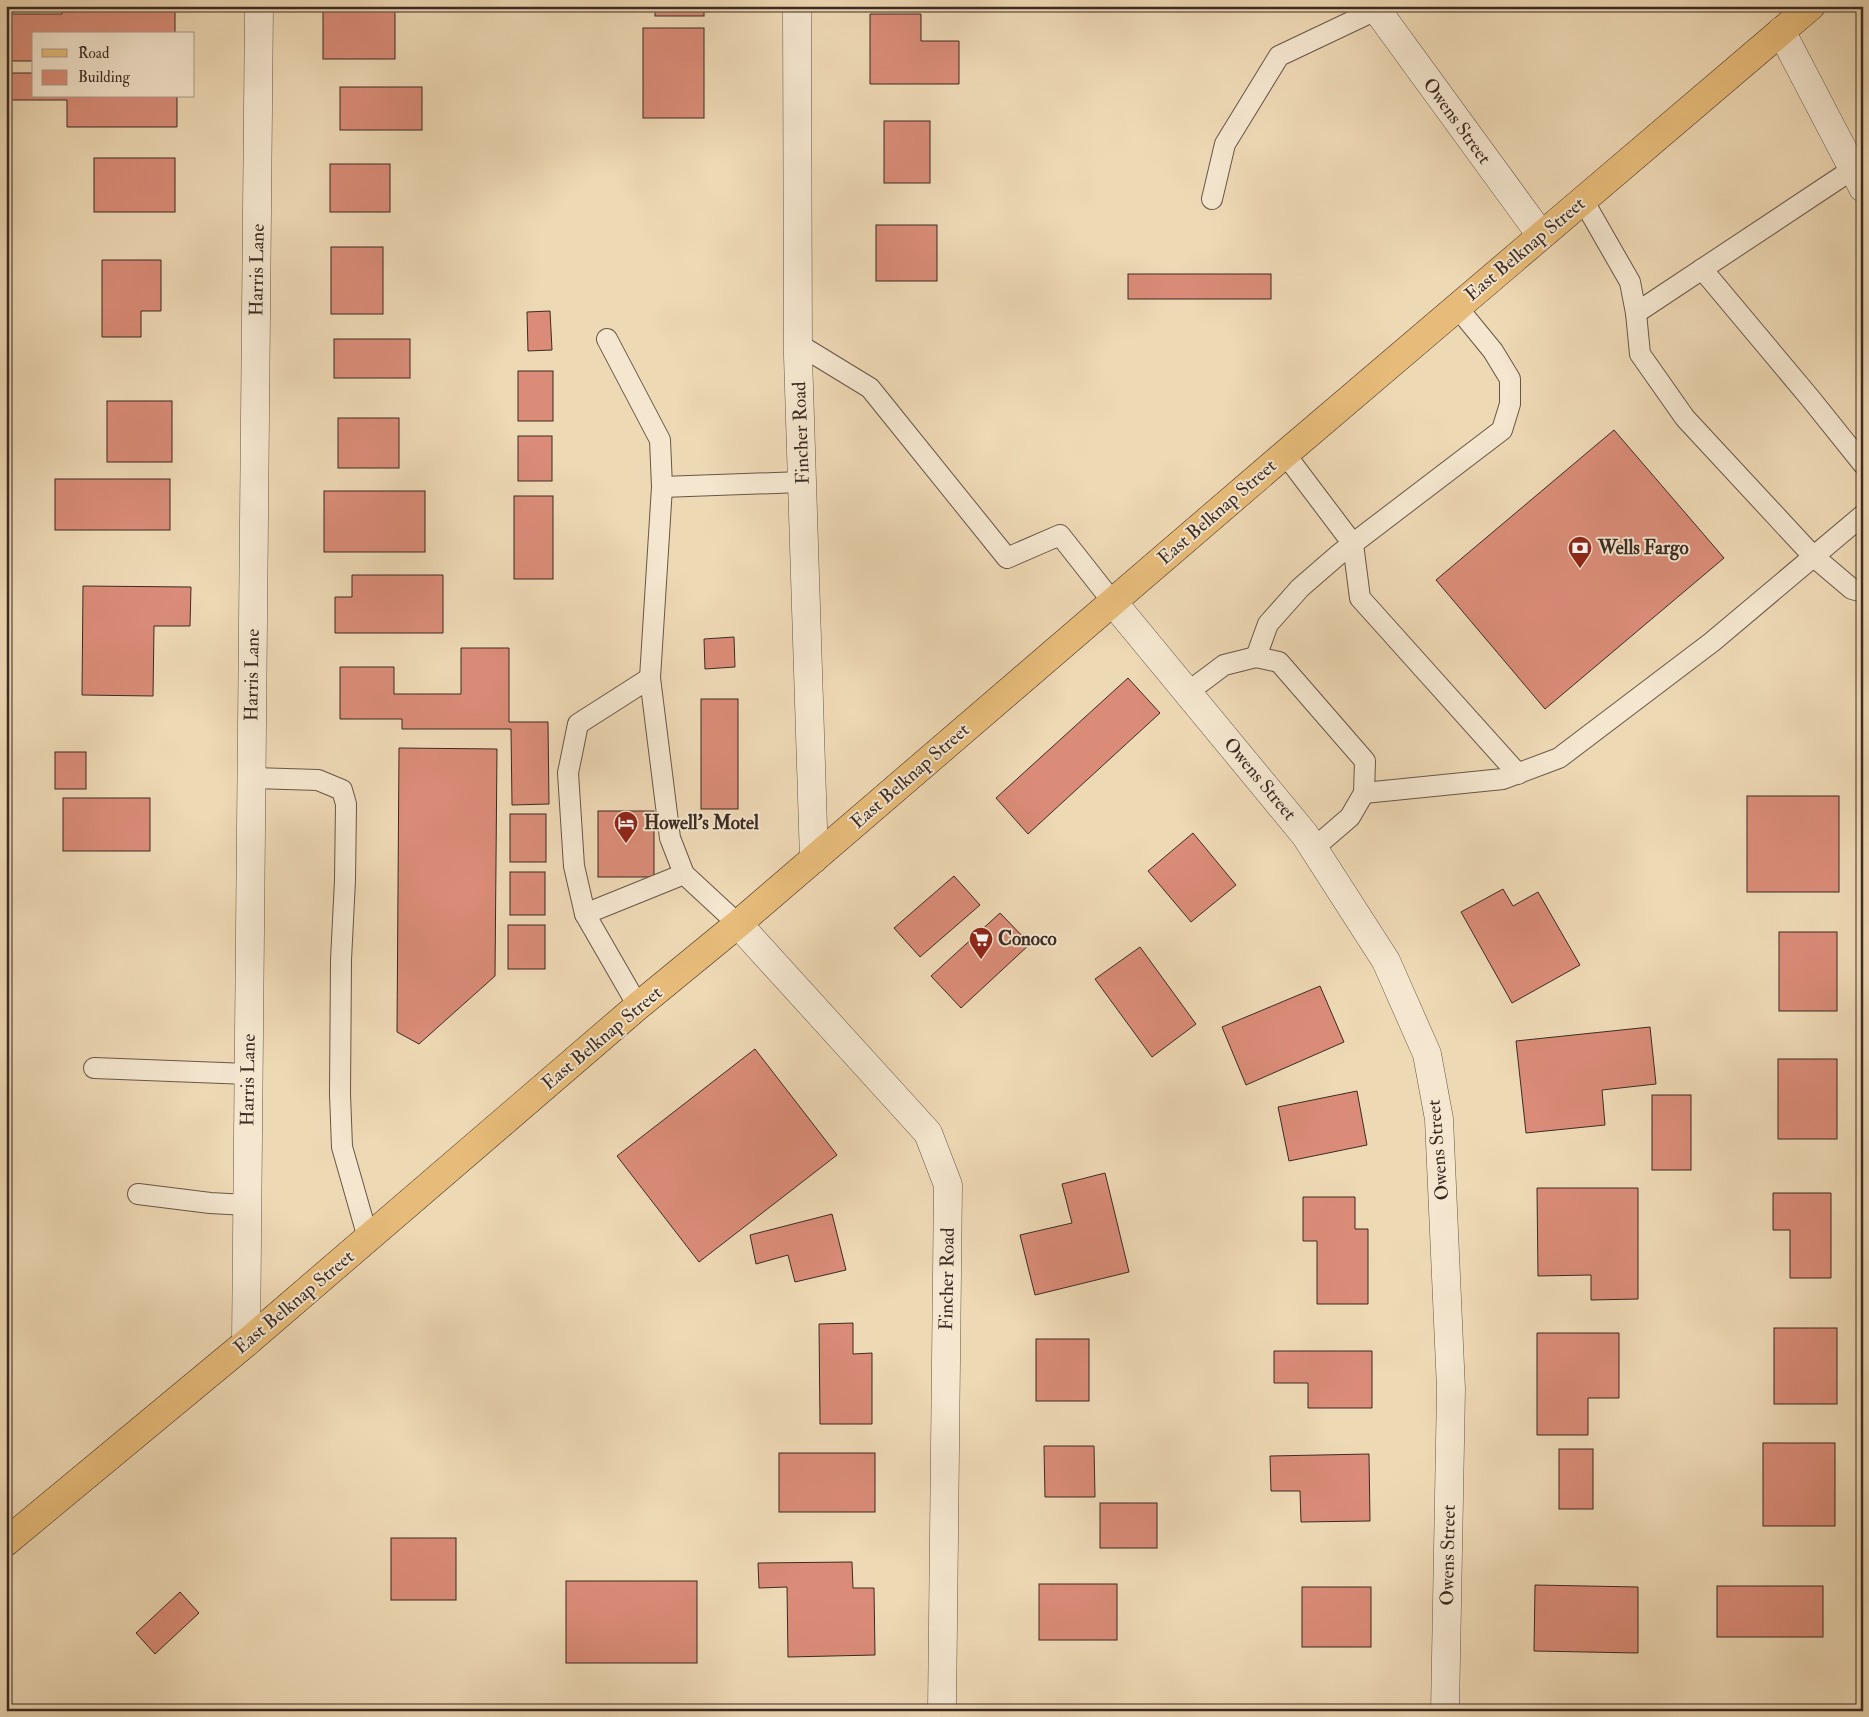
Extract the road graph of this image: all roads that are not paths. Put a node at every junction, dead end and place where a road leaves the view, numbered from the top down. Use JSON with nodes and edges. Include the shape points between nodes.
{"nodes":[{"id":1,"x":259,"y":6,"type":"edge"},
{"id":2,"x":797,"y":6,"type":"edge"},
{"id":3,"x":1811,"y":6,"type":"edge"},
{"id":4,"x":1375,"y":8,"type":"edge"},
{"id":5,"x":1782,"y":31,"type":"junction"},
{"id":6,"x":1858,"y":179,"type":"edge"},
{"id":7,"x":1212,"y":199,"type":"dead end"},
{"id":8,"x":1583,"y":200,"type":"junction"},
{"id":9,"x":1541,"y":236,"type":"junction"},
{"id":10,"x":1702,"y":269,"type":"junction"},
{"id":11,"x":1457,"y":307,"type":"junction"},
{"id":12,"x":1636,"y":313,"type":"junction"},
{"id":13,"x":607,"y":339,"type":"dead end"},
{"id":14,"x":798,"y":344,"type":"junction"},
{"id":15,"x":1285,"y":454,"type":"junction"},
{"id":16,"x":1863,"y":464,"type":"edge"},
{"id":17,"x":802,"y":482,"type":"junction"},
{"id":18,"x":662,"y":487,"type":"junction"},
{"id":19,"x":1863,"y":514,"type":"edge"},
{"id":20,"x":1353,"y":544,"type":"junction"},
{"id":21,"x":1813,"y":556,"type":"junction"},
{"id":22,"x":1863,"y":592,"type":"edge"},
{"id":23,"x":1112,"y":601,"type":"junction"},
{"id":24,"x":1256,"y":657,"type":"junction"},
{"id":25,"x":650,"y":678,"type":"junction"},
{"id":26,"x":1188,"y":692,"type":"junction"},
{"id":27,"x":1518,"y":774,"type":"junction"},
{"id":28,"x":251,"y":778,"type":"junction"},
{"id":29,"x":1364,"y":793,"type":"junction"},
{"id":30,"x":1314,"y":848,"type":"junction"},
{"id":31,"x":814,"y":859,"type":"junction"},
{"id":32,"x":684,"y":874,"type":"junction"},
{"id":33,"x":585,"y":914,"type":"junction"},
{"id":34,"x":738,"y":924,"type":"junction"},
{"id":35,"x":638,"y":1006,"type":"junction"},
{"id":36,"x":94,"y":1068,"type":"dead end"},
{"id":37,"x":248,"y":1074,"type":"junction"},
{"id":38,"x":138,"y":1194,"type":"dead end"},
{"id":39,"x":247,"y":1205,"type":"junction"},
{"id":40,"x":368,"y":1238,"type":"junction"},
{"id":41,"x":246,"y":1343,"type":"junction"},
{"id":42,"x":6,"y":1542,"type":"edge"},
{"id":43,"x":942,"y":1711,"type":"edge"},
{"id":44,"x":1445,"y":1711,"type":"edge"}],
"edges":[{"from":1,"to":28,"type":"street","name":"Harris Lane"},
{"from":2,"to":14,"type":"street","name":"Fincher Road"},
{"from":3,"to":5,"type":"main road","name":"East Belknap Street"},
{"from":4,"to":7,"type":"lane","via":[[1280,56],[1225,144]]},
{"from":4,"to":9,"type":"street","name":"Owens Street"},
{"from":5,"to":6,"type":"street"},
{"from":5,"to":8,"type":"main road","name":"East Belknap Street"},
{"from":6,"to":10,"type":"lane"},
{"from":8,"to":9,"type":"main road","name":"East Belknap Street"},
{"from":8,"to":12,"type":"lane","via":[[1630,282]]},
{"from":9,"to":11,"type":"main road","name":"East Belknap Street"},
{"from":10,"to":12,"type":"lane"},
{"from":10,"to":16,"type":"lane"},
{"from":11,"to":15,"type":"main road","name":"East Belknap Street"},
{"from":11,"to":20,"type":"lane","via":[[1493,351],[1510,379],[1510,404],[1502,430]]},
{"from":12,"to":21,"type":"lane","via":[[1640,354],[1685,418]]},
{"from":13,"to":18,"type":"lane","via":[[660,440]]},
{"from":14,"to":17,"type":"street","name":"Fincher Road"},
{"from":14,"to":23,"type":"lane","via":[[870,388],[1007,558],[1060,535]]},
{"from":15,"to":20,"type":"lane"},
{"from":15,"to":23,"type":"main road","name":"East Belknap Street"},
{"from":17,"to":18,"type":"lane"},
{"from":17,"to":31,"type":"street","name":"Fincher Road"},
{"from":18,"to":25,"type":"lane"},
{"from":19,"to":21,"type":"lane"},
{"from":20,"to":24,"type":"lane","via":[[1300,588],[1268,624]]},
{"from":20,"to":27,"type":"lane","via":[[1360,598]]},
{"from":21,"to":22,"type":"lane","via":[[1852,589]]},
{"from":21,"to":27,"type":"lane","via":[[1712,642],[1559,758]]},
{"from":23,"to":26,"type":"street","name":"Owens Street"},
{"from":23,"to":31,"type":"main road","name":"East Belknap Street"},
{"from":24,"to":26,"type":"lane","via":[[1224,665]]},
{"from":24,"to":29,"type":"lane","via":[[1279,662],[1365,761]]},
{"from":25,"to":32,"type":"lane","via":[[670,838]]},
{"from":25,"to":33,"type":"lane","via":[[578,724],[568,773],[574,866]]},
{"from":26,"to":30,"type":"street","name":"Owens Street"},
{"from":27,"to":29,"type":"lane","via":[[1503,779]]},
{"from":28,"to":37,"type":"street","name":"Harris Lane"},
{"from":28,"to":40,"type":"lane","via":[[318,780],[342,790],[346,804],[340,960],[342,1147]]},
{"from":29,"to":30,"type":"lane","via":[[1350,817]]},
{"from":30,"to":44,"type":"street","name":"Owens Street","via":[[1386,961],[1427,1054],[1439,1119],[1451,1388]]},
{"from":31,"to":34,"type":"main road","name":"East Belknap Street"},
{"from":32,"to":33,"type":"lane"},
{"from":32,"to":34,"type":"lane"},
{"from":33,"to":35,"type":"lane"},
{"from":34,"to":35,"type":"main road","name":"East Belknap Street"},
{"from":34,"to":43,"type":"street","name":"Fincher Road","via":[[928,1133],[948,1185]]},
{"from":35,"to":40,"type":"main road","name":"East Belknap Street"},
{"from":36,"to":37,"type":"lane"},
{"from":37,"to":39,"type":"street","name":"Harris Lane"},
{"from":38,"to":39,"type":"lane","via":[[210,1204]]},
{"from":39,"to":41,"type":"street","name":"Harris Lane"},
{"from":40,"to":41,"type":"main road","name":"East Belknap Street"},
{"from":41,"to":42,"type":"main road","name":"East Belknap Street"}]}
